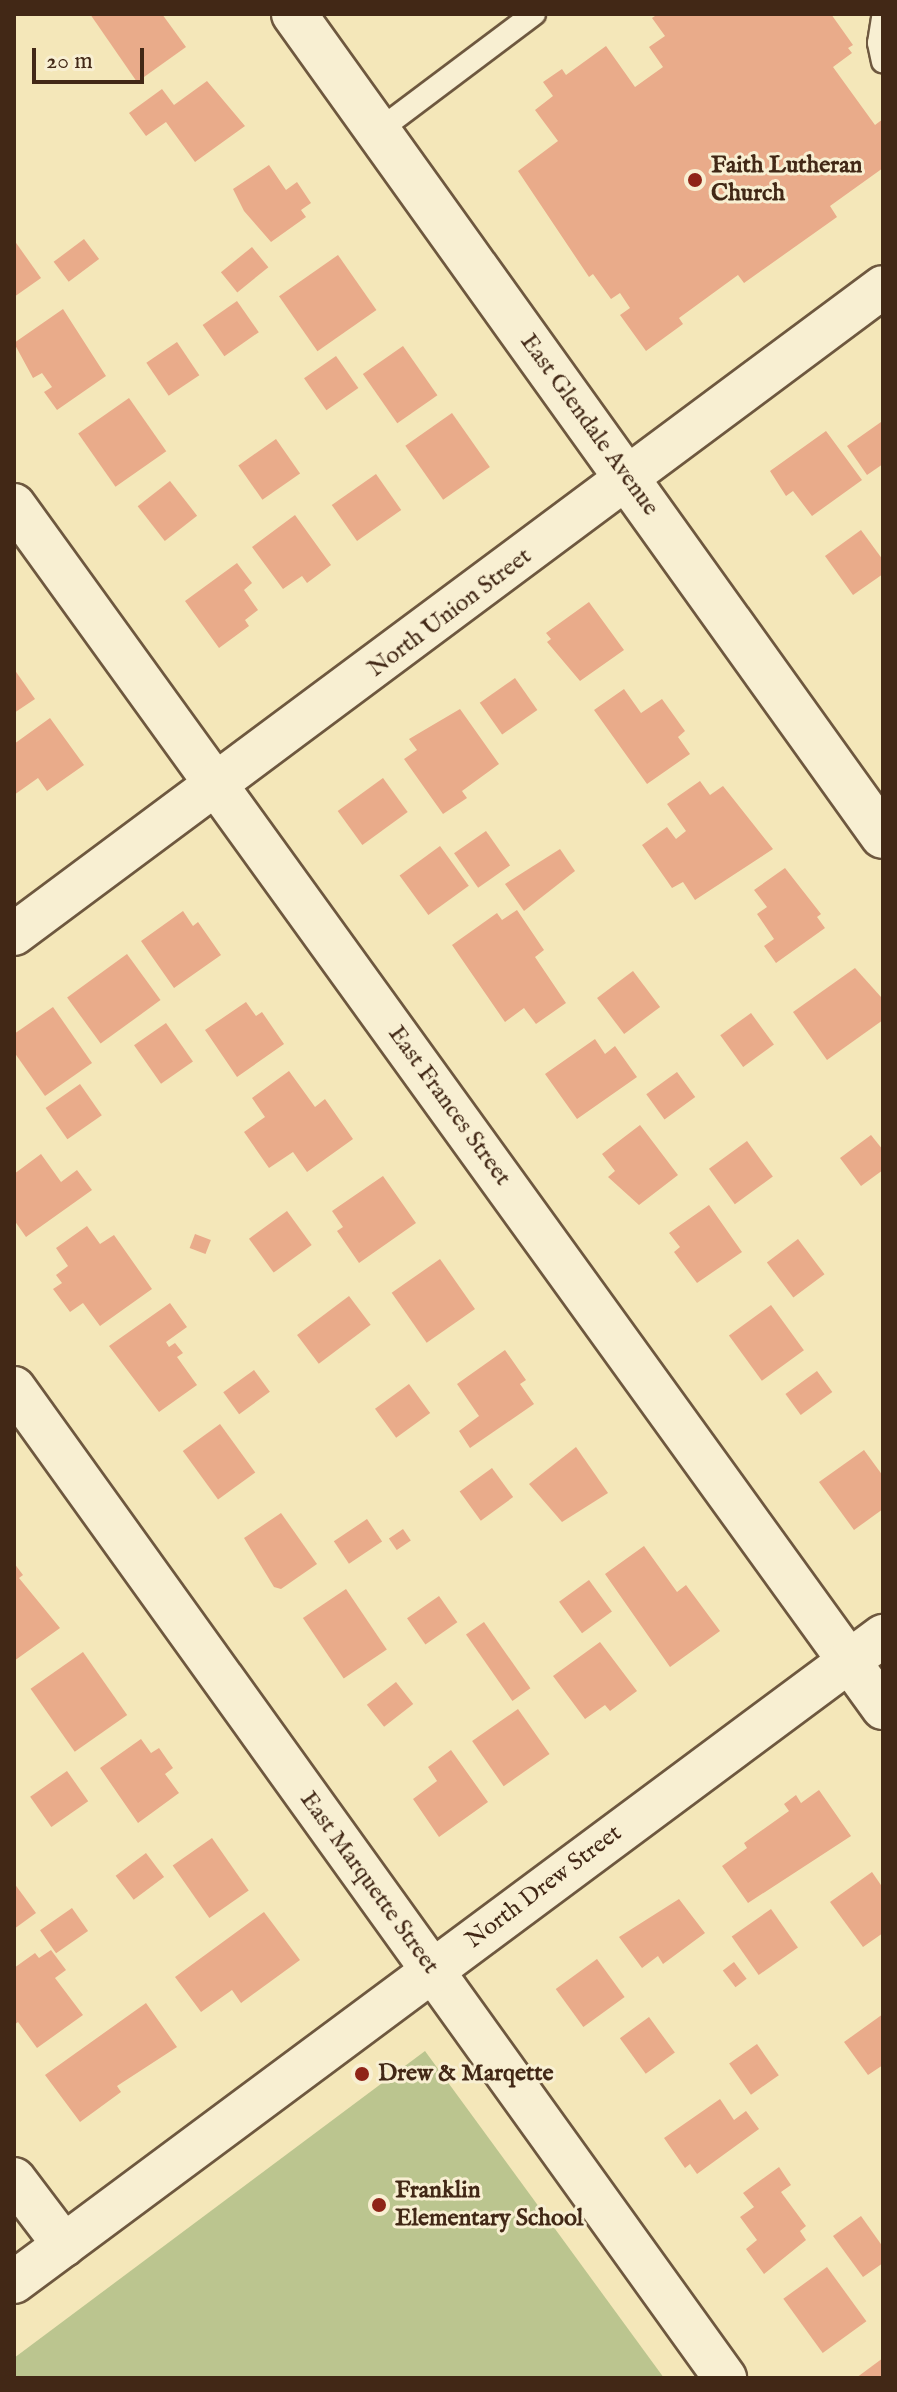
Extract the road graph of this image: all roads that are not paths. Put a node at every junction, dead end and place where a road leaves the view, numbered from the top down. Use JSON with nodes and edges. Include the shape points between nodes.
{"nodes":[{"id":1,"x":294,"y":14,"type":"edge"},
{"id":2,"x":534,"y":14,"type":"edge"},
{"id":3,"x":883,"y":18,"type":"edge"},
{"id":4,"x":883,"y":62,"type":"edge"},
{"id":5,"x":378,"y":131,"type":"junction"},
{"id":6,"x":883,"y":287,"type":"edge"},
{"id":7,"x":629,"y":480,"type":"junction"},
{"id":8,"x":14,"y":505,"type":"edge"},
{"id":9,"x":218,"y":787,"type":"junction"},
{"id":10,"x":883,"y":836,"type":"edge"},
{"id":11,"x":14,"y":934,"type":"edge"},
{"id":12,"x":14,"y":1388,"type":"edge"},
{"id":13,"x":883,"y":1636,"type":"edge"},
{"id":14,"x":849,"y":1661,"type":"junction"},
{"id":15,"x":883,"y":1708,"type":"edge"},
{"id":16,"x":432,"y":1970,"type":"junction"},
{"id":17,"x":14,"y":2179,"type":"edge"},
{"id":18,"x":64,"y":2245,"type":"junction"},
{"id":19,"x":14,"y":2282,"type":"edge"},
{"id":20,"x":725,"y":2378,"type":"edge"}],
"edges":[{"from":1,"to":5,"type":"street","name":"East Glendale Avenue"},
{"from":2,"to":5,"type":"lane"},
{"from":3,"to":4,"type":"lane"},
{"from":5,"to":7,"type":"street","name":"East Glendale Avenue"},
{"from":6,"to":7,"type":"street","name":"North Union Street"},
{"from":7,"to":9,"type":"street","name":"North Union Street"},
{"from":7,"to":10,"type":"street","name":"East Glendale Avenue"},
{"from":8,"to":9,"type":"street","name":"East Frances Street"},
{"from":9,"to":11,"type":"street","name":"North Union Street"},
{"from":9,"to":14,"type":"street","name":"East Frances Street"},
{"from":12,"to":16,"type":"street","name":"East Marquette Street"},
{"from":13,"to":14,"type":"street","name":"North Drew Street"},
{"from":14,"to":15,"type":"street","name":"East Frances Street"},
{"from":14,"to":16,"type":"street","name":"North Drew Street"},
{"from":16,"to":18,"type":"street","name":"North Drew Street"},
{"from":16,"to":20,"type":"street","name":"East Marquette Street"},
{"from":17,"to":18,"type":"street"},
{"from":18,"to":19,"type":"street","name":"North Drew Street"}]}
